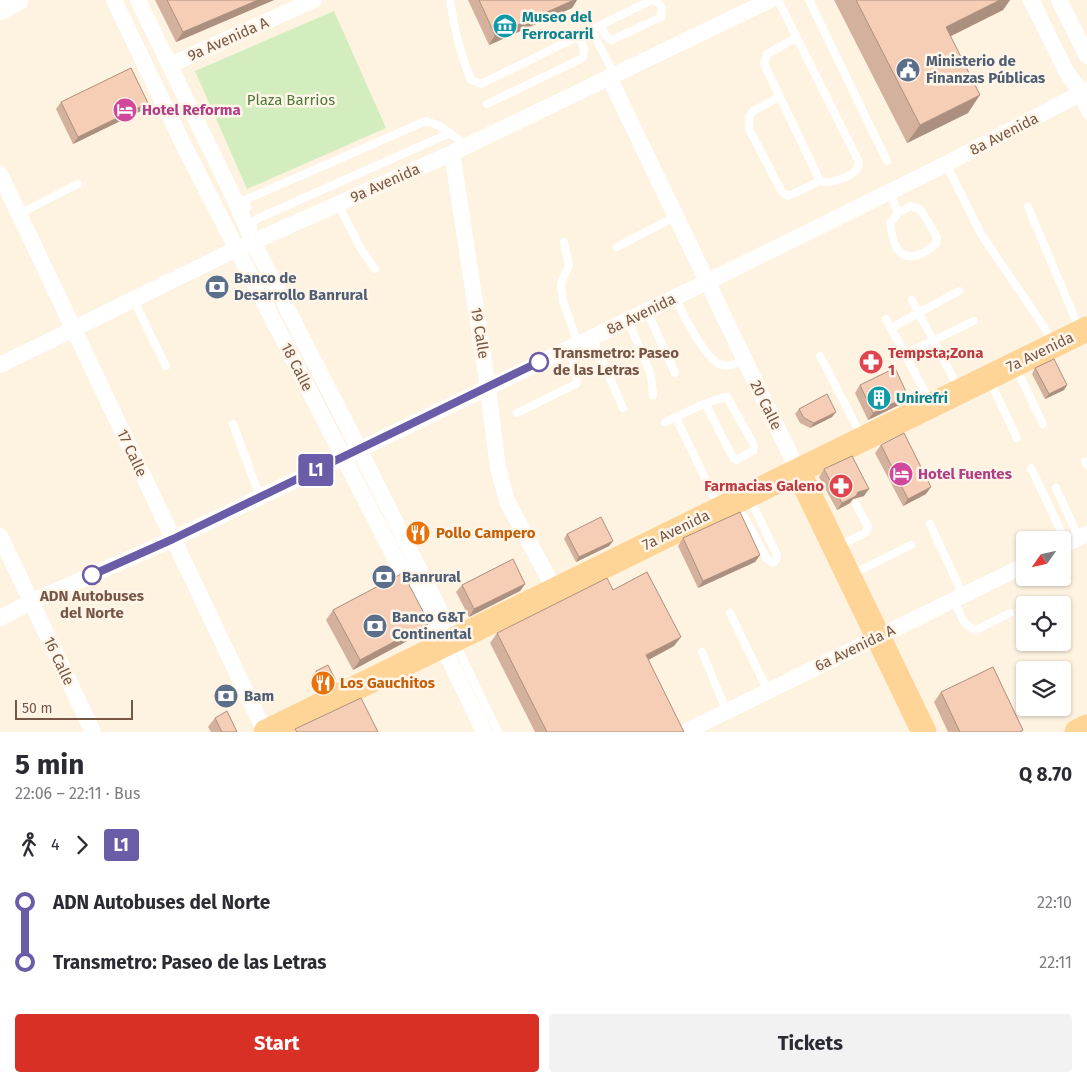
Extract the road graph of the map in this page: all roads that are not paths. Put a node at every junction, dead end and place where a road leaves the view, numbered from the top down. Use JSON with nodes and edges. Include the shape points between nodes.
{"nodes":[{"id":1,"x":17,"y":0,"type":"edge"},
{"id":2,"x":114,"y":0,"type":"edge"},
{"id":3,"x":138,"y":0,"type":"edge"},
{"id":4,"x":314,"y":0,"type":"edge"},
{"id":5,"x":450,"y":0,"type":"edge"},
{"id":6,"x":770,"y":0,"type":"edge"},
{"id":7,"x":778,"y":0,"type":"edge"},
{"id":8,"x":809,"y":0,"type":"edge"},
{"id":9,"x":1031,"y":0,"type":"edge"},
{"id":10,"x":1059,"y":0,"type":"edge"},
{"id":11,"x":0,"y":8,"type":"edge"},
{"id":12,"x":601,"y":26,"type":"junction"},
{"id":13,"x":592,"y":31,"type":"junction"},
{"id":14,"x":580,"y":37,"type":"junction"},
{"id":15,"x":796,"y":38,"type":"junction"},
{"id":16,"x":1087,"y":56,"type":"edge"},
{"id":17,"x":170,"y":65,"type":"junction"},
{"id":18,"x":612,"y":76,"type":"junction"},
{"id":19,"x":1083,"y":95,"type":"edge"},
{"id":20,"x":780,"y":97,"type":"junction"},
{"id":21,"x":487,"y":104,"type":"dead end"},
{"id":22,"x":1087,"y":115,"type":"edge"},
{"id":23,"x":450,"y":133,"type":"junction"},
{"id":24,"x":467,"y":146,"type":"junction"},
{"id":25,"x":452,"y":153,"type":"junction"},
{"id":26,"x":887,"y":161,"type":"dead end"},
{"id":27,"x":946,"y":164,"type":"junction"},
{"id":28,"x":0,"y":174,"type":"edge"},
{"id":29,"x":820,"y":181,"type":"junction"},
{"id":30,"x":78,"y":184,"type":"dead end"},
{"id":31,"x":890,"y":192,"type":"junction"},
{"id":32,"x":338,"y":204,"type":"junction"},
{"id":33,"x":1028,"y":207,"type":"dead end"},
{"id":34,"x":898,"y":213,"type":"junction"},
{"id":35,"x":19,"y":214,"type":"junction"},
{"id":36,"x":676,"y":216,"type":"junction"},
{"id":37,"x":253,"y":222,"type":"junction"},
{"id":38,"x":253,"y":242,"type":"junction"},
{"id":39,"x":564,"y":242,"type":"dead end"},
{"id":40,"x":617,"y":247,"type":"dead end"},
{"id":41,"x":237,"y":249,"type":"junction"},
{"id":42,"x":375,"y":269,"type":"dead end"},
{"id":43,"x":707,"y":282,"type":"junction"},
{"id":44,"x":959,"y":291,"type":"dead end"},
{"id":45,"x":675,"y":297,"type":"junction"},
{"id":46,"x":133,"y":299,"type":"junction"},
{"id":47,"x":912,"y":300,"type":"dead end"},
{"id":48,"x":647,"y":311,"type":"junction"},
{"id":49,"x":919,"y":313,"type":"junction"},
{"id":50,"x":886,"y":319,"type":"dead end"},
{"id":51,"x":628,"y":320,"type":"junction"},
{"id":52,"x":974,"y":321,"type":"dead end"},
{"id":53,"x":73,"y":328,"type":"junction"},
{"id":54,"x":891,"y":328,"type":"junction"},
{"id":55,"x":1084,"y":330,"type":"edge"},
{"id":56,"x":934,"y":341,"type":"junction"},
{"id":57,"x":580,"y":343,"type":"junction"},
{"id":58,"x":1054,"y":345,"type":"junction"},
{"id":59,"x":905,"y":354,"type":"junction"},
{"id":60,"x":820,"y":356,"type":"dead end"},
{"id":61,"x":745,"y":360,"type":"junction"},
{"id":62,"x":1014,"y":364,"type":"junction"},
{"id":63,"x":0,"y":365,"type":"edge"},
{"id":64,"x":166,"y":366,"type":"dead end"},
{"id":65,"x":675,"y":373,"type":"dead end"},
{"id":66,"x":988,"y":377,"type":"junction"},
{"id":67,"x":488,"y":387,"type":"junction"},
{"id":68,"x":960,"y":391,"type":"junction"},
{"id":69,"x":652,"y":396,"type":"dead end"},
{"id":70,"x":932,"y":404,"type":"junction"},
{"id":71,"x":706,"y":405,"type":"junction"},
{"id":72,"x":623,"y":408,"type":"dead end"},
{"id":73,"x":517,"y":412,"type":"dead end"},
{"id":74,"x":676,"y":418,"type":"junction"},
{"id":75,"x":665,"y":422,"type":"dead end"},
{"id":76,"x":232,"y":424,"type":"dead end"},
{"id":77,"x":1043,"y":424,"type":"dead end"},
{"id":78,"x":1017,"y":438,"type":"dead end"},
{"id":79,"x":863,"y":439,"type":"junction"},
{"id":80,"x":359,"y":449,"type":"junction"},
{"id":81,"x":343,"y":457,"type":"junction"},
{"id":82,"x":1031,"y":468,"type":"dead end"},
{"id":83,"x":798,"y":470,"type":"junction"},
{"id":84,"x":1056,"y":488,"type":"dead end"},
{"id":85,"x":260,"y":497,"type":"junction"},
{"id":86,"x":734,"y":502,"type":"junction"},
{"id":87,"x":856,"y":504,"type":"edge"},
{"id":88,"x":930,"y":524,"type":"dead end"},
{"id":89,"x":0,"y":536,"type":"edge"},
{"id":90,"x":173,"y":539,"type":"junction"},
{"id":91,"x":1074,"y":541,"type":"edge"},
{"id":92,"x":911,"y":545,"type":"dead end"},
{"id":93,"x":835,"y":548,"type":"junction"},
{"id":94,"x":1016,"y":569,"type":"edge"},
{"id":95,"x":849,"y":576,"type":"junction"},
{"id":96,"x":554,"y":590,"type":"junction"},
{"id":97,"x":959,"y":597,"type":"junction"},
{"id":98,"x":31,"y":602,"type":"junction"},
{"id":99,"x":730,"y":613,"type":"dead end"},
{"id":100,"x":1010,"y":613,"type":"dead end"},
{"id":101,"x":0,"y":618,"type":"edge"},
{"id":102,"x":878,"y":637,"type":"junction"},
{"id":103,"x":447,"y":643,"type":"junction"},
{"id":104,"x":702,"y":652,"type":"dead end"},
{"id":105,"x":768,"y":691,"type":"junction"},
{"id":106,"x":726,"y":712,"type":"junction"},
{"id":107,"x":1087,"y":727,"type":"edge"},
{"id":108,"x":93,"y":732,"type":"edge"},
{"id":109,"x":265,"y":732,"type":"edge"},
{"id":110,"x":484,"y":732,"type":"edge"},
{"id":111,"x":498,"y":732,"type":"edge"},
{"id":112,"x":685,"y":732,"type":"edge"},
{"id":113,"x":924,"y":732,"type":"edge"},
{"id":114,"x":1077,"y":732,"type":"edge"}],
"edges":[{"from":1,"to":11,"type":"main road"},
{"from":2,"to":41,"type":"street","name":"18 Calle"},
{"from":3,"to":17,"type":"street","name":"18 Calle"},
{"from":4,"to":17,"type":"street","name":"9a Avenida A"},
{"from":5,"to":14,"type":"lane","via":[[463,60],[474,83],[481,84]]},
{"from":6,"to":18,"type":"street","name":"9a Avenida"},
{"from":7,"to":15,"type":"lane"},
{"from":8,"to":26,"type":"lane"},
{"from":9,"to":19,"type":"street","via":[[1066,71]]},
{"from":10,"to":16,"type":"street"},
{"from":12,"to":12,"type":"lane","via":[[652,0],[662,8],[661,17],[612,40]]},
{"from":12,"to":13,"type":"lane"},
{"from":13,"to":14,"type":"lane"},
{"from":13,"to":18,"type":"lane"},
{"from":14,"to":21,"type":"lane","via":[[583,58]]},
{"from":15,"to":20,"type":"lane","via":[[767,54],[764,59]]},
{"from":15,"to":29,"type":"lane","via":[[859,162],[856,171],[834,182]]},
{"from":17,"to":38,"type":"street","name":"18 Calle"},
{"from":18,"to":24,"type":"street","name":"9a Avenida"},
{"from":18,"to":36,"type":"street","name":"20 Calle"},
{"from":19,"to":22,"type":"lane"},
{"from":19,"to":27,"type":"street","name":"8a Avenida"},
{"from":20,"to":29,"type":"lane"},
{"from":20,"to":29,"type":"lane","via":[[753,111],[749,117],[749,129],[782,192],[788,196]]},
{"from":23,"to":24,"type":"lane"},
{"from":23,"to":37,"type":"lane"},
{"from":23,"to":37,"type":"lane","via":[[426,121],[248,200],[244,202]]},
{"from":24,"to":25,"type":"street","name":"9a Avenida"},
{"from":25,"to":32,"type":"street","name":"9a Avenida"},
{"from":25,"to":67,"type":"street","name":"19 Calle"},
{"from":27,"to":31,"type":"street","name":"8a Avenida"},
{"from":27,"to":58,"type":"lane","via":[[981,234]]},
{"from":28,"to":35,"type":"street","name":"17 Calle"},
{"from":30,"to":35,"type":"lane"},
{"from":31,"to":34,"type":"lane"},
{"from":31,"to":43,"type":"street","name":"8a Avenida"},
{"from":32,"to":38,"type":"street","name":"9a Avenida"},
{"from":32,"to":42,"type":"lane"},
{"from":33,"to":55,"type":"lane"},
{"from":34,"to":34,"type":"lane","via":[[890,223],[891,235],[903,256],[911,258],[925,253],[936,244],[936,237],[922,210],[911,206]]},
{"from":35,"to":53,"type":"street","name":"17 Calle"},
{"from":36,"to":40,"type":"lane"},
{"from":36,"to":43,"type":"street","name":"20 Calle"},
{"from":37,"to":38,"type":"lane"},
{"from":38,"to":41,"type":"street","name":"9a Avenida"},
{"from":38,"to":80,"type":"street","name":"18 Calle"},
{"from":39,"to":57,"type":"lane","via":[[569,266],[562,280],[562,301]]},
{"from":41,"to":46,"type":"street","name":"9a Avenida"},
{"from":41,"to":81,"type":"street","name":"18 Calle"},
{"from":43,"to":45,"type":"street","name":"8a Avenida"},
{"from":43,"to":61,"type":"street","name":"20 Calle"},
{"from":44,"to":49,"type":"lane"},
{"from":45,"to":48,"type":"street","name":"8a Avenida"},
{"from":45,"to":61,"type":"lane","via":[[715,362],[730,366]]},
{"from":46,"to":53,"type":"street","name":"9a Avenida"},
{"from":46,"to":64,"type":"lane"},
{"from":47,"to":49,"type":"lane"},
{"from":48,"to":51,"type":"street","name":"8a Avenida"},
{"from":48,"to":65,"type":"lane"},
{"from":49,"to":54,"type":"lane"},
{"from":49,"to":56,"type":"lane"},
{"from":50,"to":54,"type":"lane"},
{"from":51,"to":57,"type":"street","name":"8a Avenida"},
{"from":51,"to":69,"type":"lane","via":[[651,375]]},
{"from":52,"to":56,"type":"lane"},
{"from":53,"to":63,"type":"street","name":"9a Avenida"},
{"from":53,"to":90,"type":"street","name":"17 Calle"},
{"from":54,"to":59,"type":"lane"},
{"from":55,"to":58,"type":"main road","name":"7a Avenida"},
{"from":56,"to":59,"type":"lane"},
{"from":56,"to":68,"type":"lane"},
{"from":57,"to":67,"type":"street","name":"8a Avenida"},
{"from":57,"to":72,"type":"lane"},
{"from":57,"to":73,"type":"lane","via":[[576,384]]},
{"from":58,"to":62,"type":"main road","name":"7a Avenida"},
{"from":59,"to":70,"type":"lane"},
{"from":60,"to":79,"type":"lane"},
{"from":61,"to":83,"type":"street","name":"20 Calle"},
{"from":62,"to":66,"type":"main road","name":"7a Avenida"},
{"from":62,"to":77,"type":"lane"},
{"from":66,"to":68,"type":"main road","name":"7a Avenida"},
{"from":66,"to":78,"type":"lane"},
{"from":67,"to":80,"type":"street","name":"8a Avenida"},
{"from":67,"to":96,"type":"street","name":"19 Calle","via":[[498,468],[507,501]]},
{"from":68,"to":70,"type":"main road","name":"7a Avenida"},
{"from":70,"to":79,"type":"main road","name":"7a Avenida"},
{"from":71,"to":71,"type":"lane","via":[[727,397],[754,445],[753,451],[740,459],[733,458]]},
{"from":71,"to":74,"type":"lane"},
{"from":74,"to":75,"type":"lane"},
{"from":74,"to":86,"type":"lane"},
{"from":76,"to":85,"type":"lane"},
{"from":79,"to":83,"type":"main road","name":"7a Avenida"},
{"from":80,"to":81,"type":"street","name":"8a Avenida"},
{"from":80,"to":103,"type":"street","name":"18 Calle"},
{"from":81,"to":85,"type":"street","name":"8a Avenida"},
{"from":81,"to":103,"type":"street","name":"18 Calle"},
{"from":82,"to":91,"type":"lane"},
{"from":83,"to":86,"type":"main road","name":"7a Avenida"},
{"from":83,"to":93,"type":"main road","name":"20 Calle"},
{"from":84,"to":91,"type":"lane"},
{"from":85,"to":90,"type":"street","name":"8a Avenida"},
{"from":86,"to":86,"type":"lane","via":[[777,555],[776,560],[767,560]]},
{"from":86,"to":96,"type":"main road","name":"7a Avenida"},
{"from":87,"to":93,"type":"lane","via":[[868,527],[864,533]]},
{"from":88,"to":97,"type":"lane"},
{"from":89,"to":98,"type":"street","name":"16 Calle"},
{"from":90,"to":98,"type":"street","name":"8a Avenida"},
{"from":90,"to":109,"type":"street","name":"17 Calle"},
{"from":92,"to":95,"type":"lane"},
{"from":93,"to":95,"type":"main road","name":"20 Calle"},
{"from":94,"to":97,"type":"street","name":"6a Avenida A"},
{"from":95,"to":102,"type":"main road","name":"20 Calle"},
{"from":96,"to":103,"type":"main road","name":"7a Avenida"},
{"from":97,"to":100,"type":"lane","via":[[968,628],[976,630]]},
{"from":97,"to":102,"type":"street","name":"6a Avenida A"},
{"from":98,"to":101,"type":"street","name":"8a Avenida"},
{"from":98,"to":108,"type":"street","name":"16 Calle"},
{"from":99,"to":105,"type":"lane"},
{"from":102,"to":105,"type":"street","name":"6a Avenida A"},
{"from":102,"to":113,"type":"main road","name":"20 Calle"},
{"from":103,"to":109,"type":"main road","name":"7a Avenida"},
{"from":103,"to":110,"type":"street","name":"18 Calle","via":[[450,661]]},
{"from":103,"to":111,"type":"lane","name":"18 Calle"},
{"from":104,"to":106,"type":"lane"},
{"from":105,"to":106,"type":"street","name":"6a Avenida A"},
{"from":106,"to":112,"type":"street","name":"6a Avenida A"},
{"from":107,"to":114,"type":"main road"}]}
